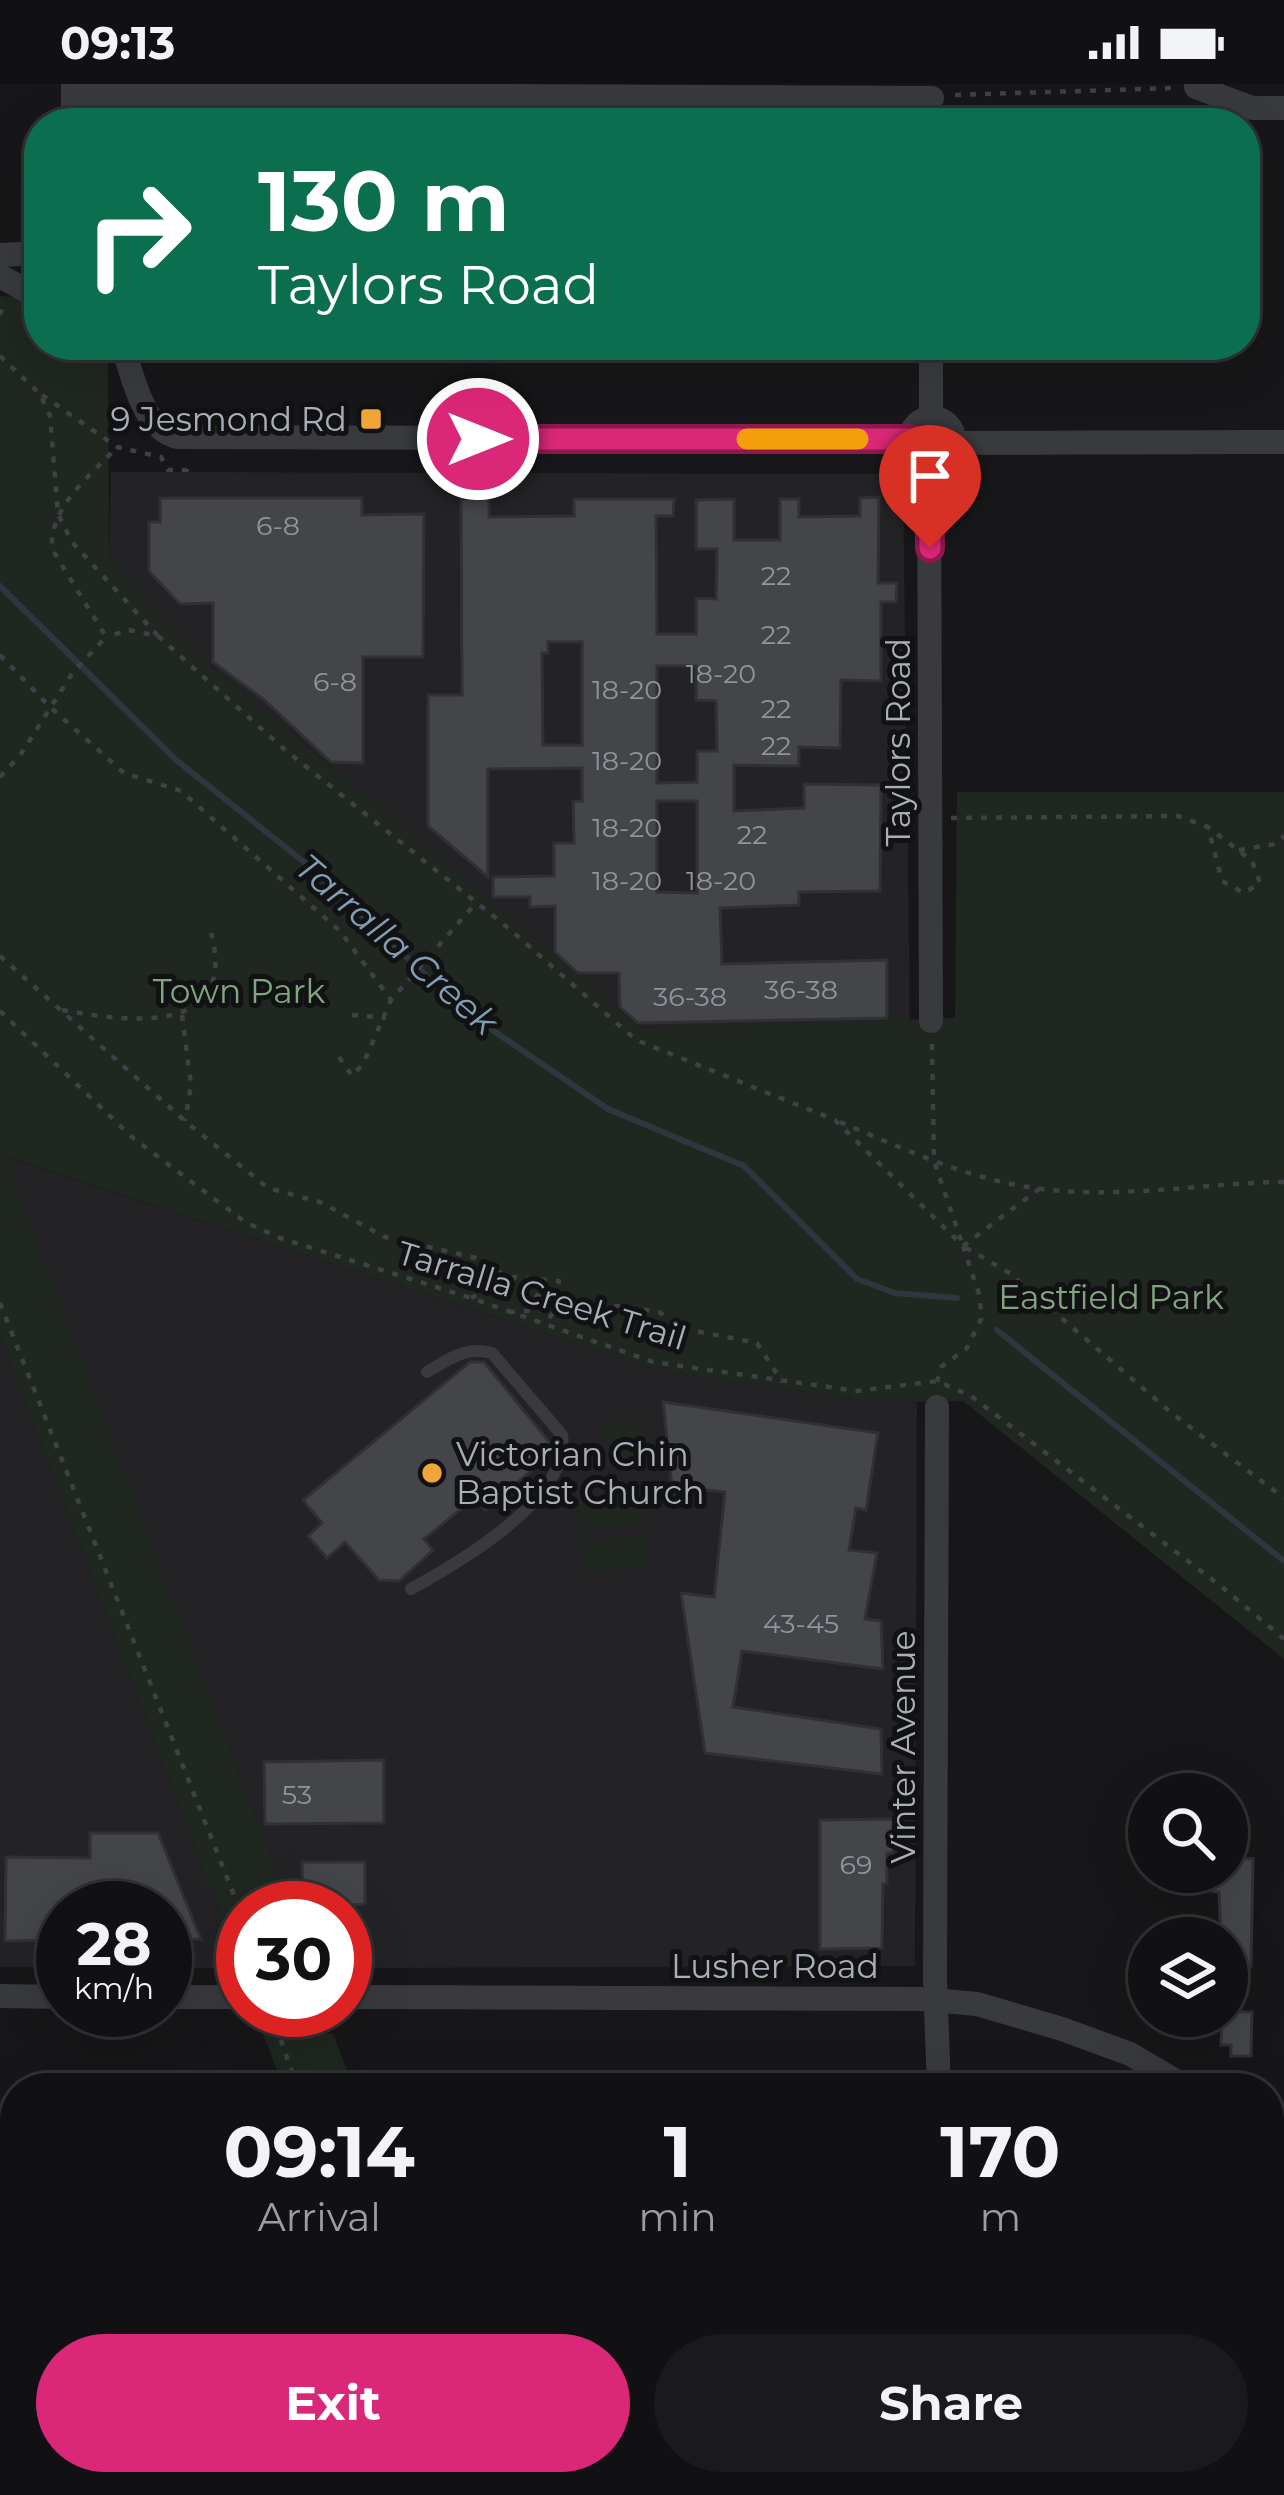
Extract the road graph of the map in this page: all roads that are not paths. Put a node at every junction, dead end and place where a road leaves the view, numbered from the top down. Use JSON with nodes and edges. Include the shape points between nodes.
{"nodes":[{"id":1,"x":1196,"y":87,"type":"edge"},
{"id":2,"x":73,"y":89,"type":"edge"},
{"id":3,"x":932,"y":102,"type":"edge"},
{"id":4,"x":1284,"y":108,"type":"edge"},
{"id":5,"x":128,"y":360,"type":"edge"},
{"id":6,"x":142,"y":360,"type":"edge"},
{"id":7,"x":932,"y":360,"type":"edge"},
{"id":8,"x":143,"y":399,"type":"junction"},
{"id":9,"x":931,"y":418,"type":"junction"},
{"id":10,"x":910,"y":439,"type":"junction"},
{"id":11,"x":1284,"y":442,"type":"edge"},
{"id":12,"x":953,"y":443,"type":"junction"},
{"id":13,"x":929,"y":462,"type":"junction"},
{"id":14,"x":931,"y":1021,"type":"road end"},
{"id":15,"x":427,"y":1372,"type":"dead end"},
{"id":16,"x":937,"y":1407,"type":"dead end"},
{"id":17,"x":411,"y":1589,"type":"dead end"},
{"id":18,"x":0,"y":1996,"type":"edge"},
{"id":19,"x":36,"y":1996,"type":"edge"},
{"id":20,"x":372,"y":1997,"type":"edge"},
{"id":21,"x":936,"y":2001,"type":"junction"},
{"id":22,"x":938,"y":2073,"type":"edge"},
{"id":23,"x":1162,"y":2073,"type":"edge"}],
"edges":[{"from":1,"to":4,"type":"street","via":[[1252,108]]},
{"from":2,"to":3,"type":"street"},
{"from":5,"to":8,"type":"street"},
{"from":6,"to":8,"type":"street"},
{"from":7,"to":9,"type":"street"},
{"from":8,"to":10,"type":"street","via":[[156,426],[185,437]]},
{"from":9,"to":10,"type":"street"},
{"from":9,"to":12,"type":"street","via":[[948,426]]},
{"from":10,"to":13,"type":"street"},
{"from":11,"to":12,"type":"street"},
{"from":12,"to":13,"type":"street"},
{"from":13,"to":14,"type":"street","name":"Taylors Road"},
{"from":15,"to":17,"type":"lane","via":[[461,1352],[492,1353],[564,1448],[549,1485],[521,1513]]},
{"from":16,"to":21,"type":"street","name":"Vinter Avenue"},
{"from":18,"to":19,"type":"street"},
{"from":20,"to":21,"type":"street","name":"Lusher Road"},
{"from":21,"to":22,"type":"street","name":"Vinter Avenue"},
{"from":21,"to":23,"type":"street","name":"Lusher Road","via":[[977,2004],[1062,2030]]}]}
